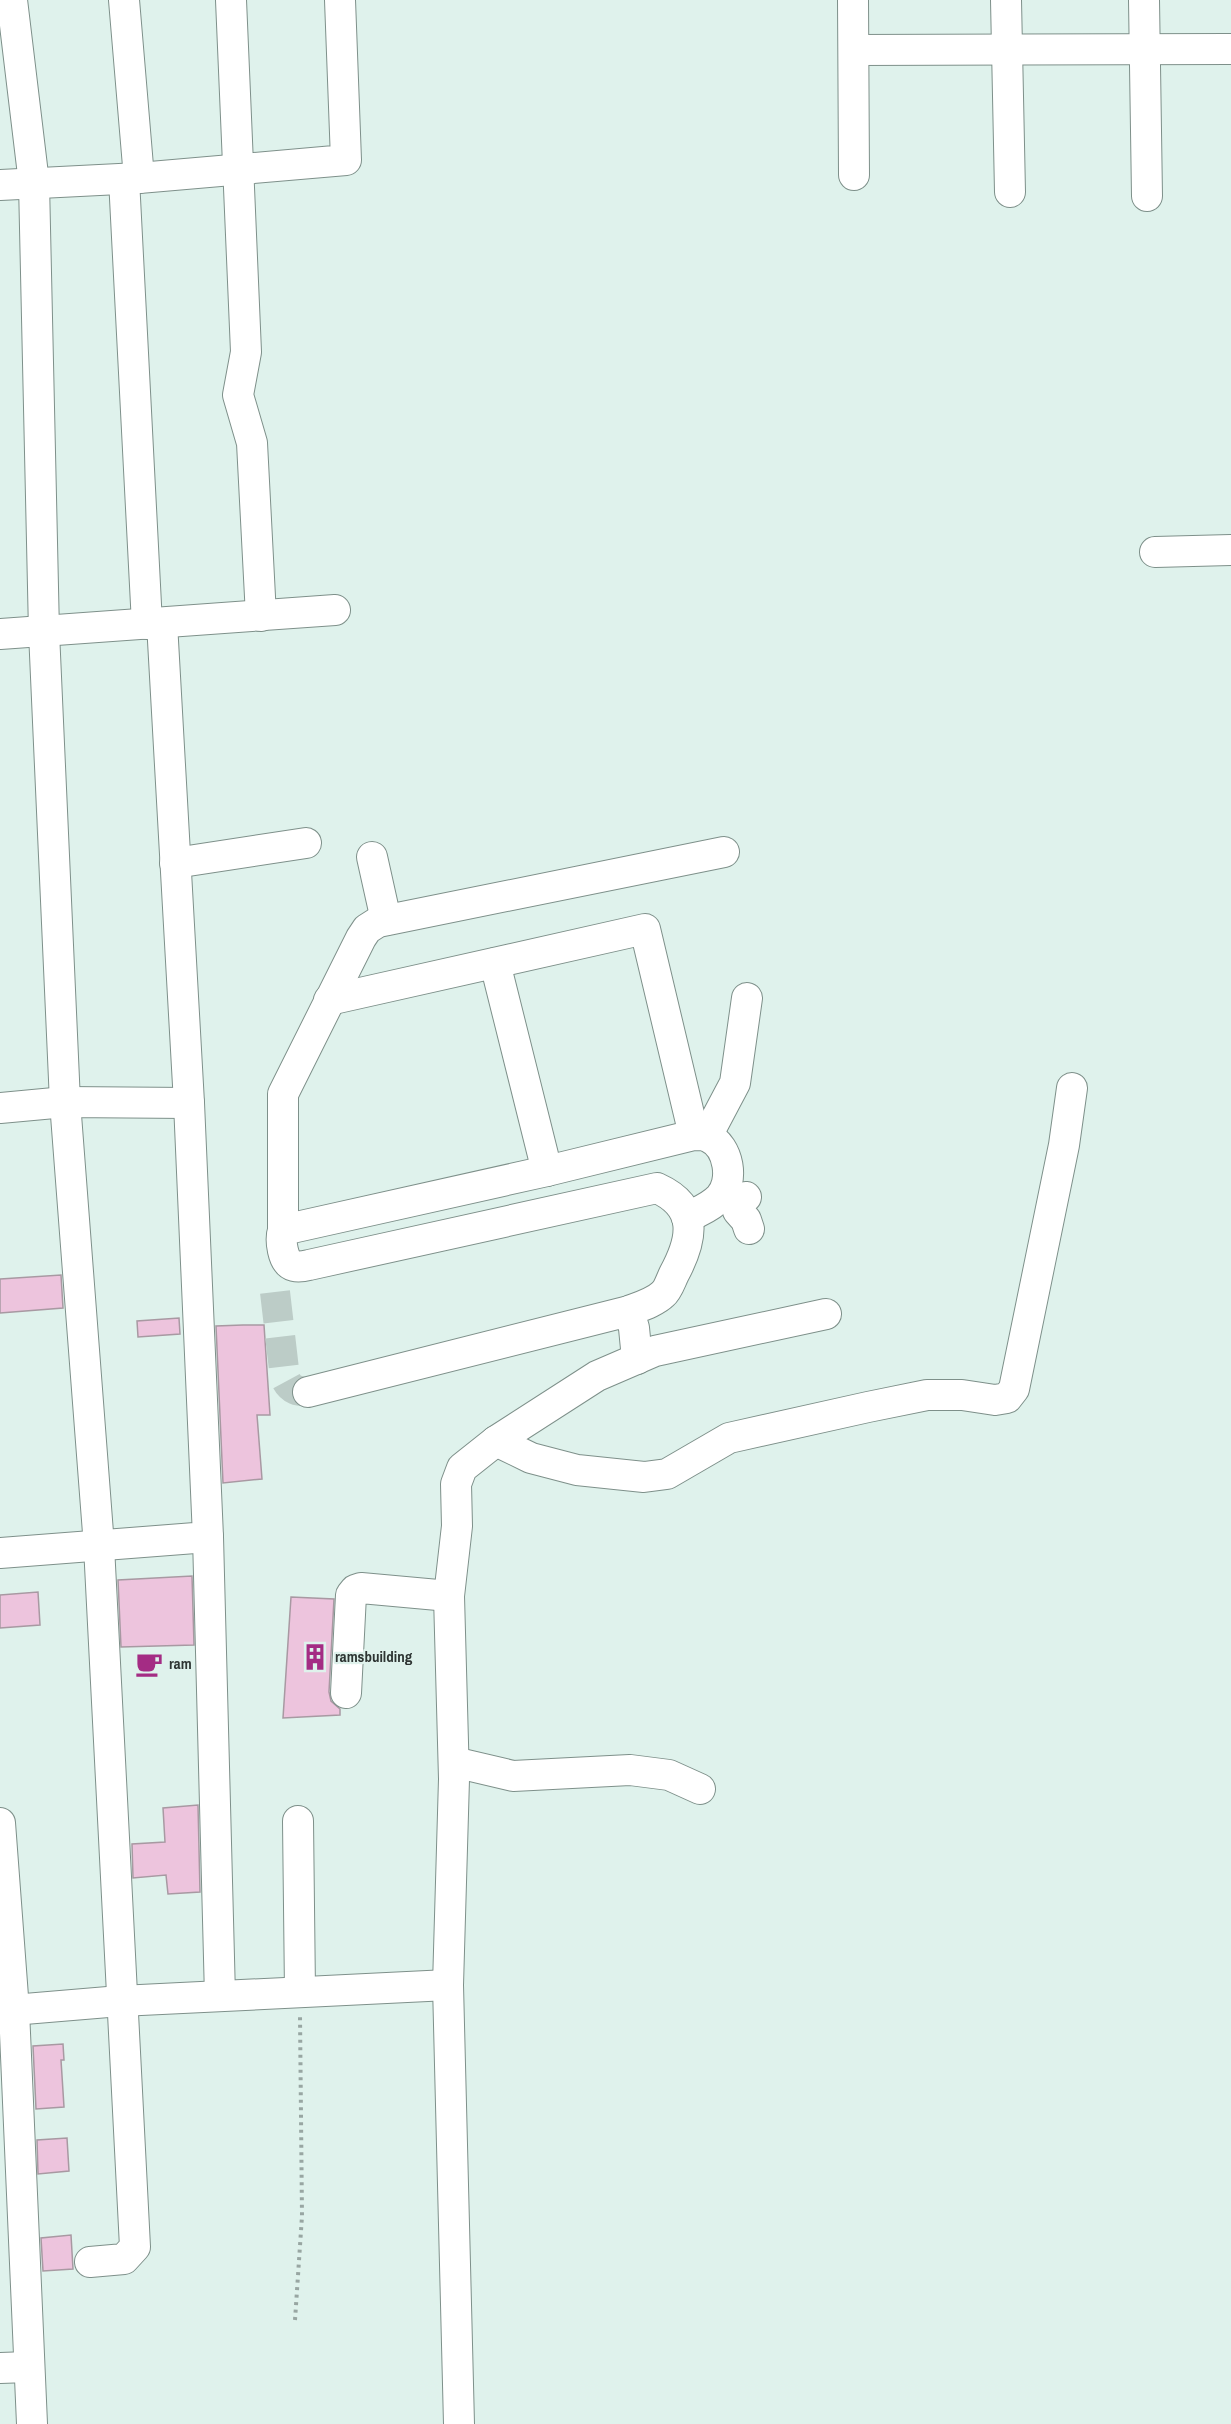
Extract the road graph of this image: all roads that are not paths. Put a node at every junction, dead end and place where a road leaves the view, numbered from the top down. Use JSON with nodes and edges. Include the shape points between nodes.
{"nodes":[{"id":1,"x":12,"y":0,"type":"edge"},
{"id":2,"x":124,"y":0,"type":"edge"},
{"id":3,"x":231,"y":0,"type":"edge"},
{"id":4,"x":340,"y":0,"type":"edge"},
{"id":5,"x":853,"y":0,"type":"edge"},
{"id":6,"x":1006,"y":0,"type":"edge"},
{"id":7,"x":1144,"y":0,"type":"edge"},
{"id":8,"x":1145,"y":48,"type":"junction"},
{"id":9,"x":1231,"y":49,"type":"edge"},
{"id":10,"x":855,"y":50,"type":"junction"},
{"id":11,"x":1008,"y":51,"type":"junction"},
{"id":12,"x":239,"y":169,"type":"junction"},
{"id":13,"x":854,"y":175,"type":"dead end"},
{"id":14,"x":132,"y":179,"type":"junction"},
{"id":15,"x":34,"y":183,"type":"junction"},
{"id":16,"x":0,"y":184,"type":"edge"},
{"id":17,"x":1010,"y":192,"type":"dead end"},
{"id":18,"x":1148,"y":196,"type":"dead end"},
{"id":19,"x":1231,"y":550,"type":"edge"},
{"id":20,"x":1155,"y":552,"type":"dead end"},
{"id":21,"x":335,"y":610,"type":"dead end"},
{"id":22,"x":261,"y":616,"type":"junction"},
{"id":23,"x":154,"y":623,"type":"junction"},
{"id":24,"x":44,"y":632,"type":"junction"},
{"id":25,"x":0,"y":634,"type":"edge"},
{"id":26,"x":306,"y":843,"type":"dead end"},
{"id":27,"x":724,"y":852,"type":"dead end"},
{"id":28,"x":372,"y":857,"type":"dead end"},
{"id":29,"x":175,"y":864,"type":"junction"},
{"id":30,"x":386,"y":920,"type":"junction"},
{"id":31,"x":495,"y":963,"type":"junction"},
{"id":32,"x":747,"y":998,"type":"dead end"},
{"id":33,"x":329,"y":1000,"type":"junction"},
{"id":34,"x":1072,"y":1088,"type":"dead end"},
{"id":35,"x":65,"y":1102,"type":"junction"},
{"id":36,"x":189,"y":1103,"type":"junction"},
{"id":37,"x":0,"y":1108,"type":"edge"},
{"id":38,"x":701,"y":1135,"type":"junction"},
{"id":39,"x":547,"y":1171,"type":"junction"},
{"id":40,"x":726,"y":1212,"type":"junction"},
{"id":41,"x":283,"y":1230,"type":"junction"},
{"id":42,"x":629,"y":1311,"type":"junction"},
{"id":43,"x":826,"y":1314,"type":"dead end"},
{"id":44,"x":637,"y":1359,"type":"junction"},
{"id":45,"x":308,"y":1392,"type":"dead end"},
{"id":46,"x":496,"y":1441,"type":"junction"},
{"id":47,"x":208,"y":1537,"type":"junction"},
{"id":48,"x":99,"y":1546,"type":"junction"},
{"id":49,"x":0,"y":1553,"type":"edge"},
{"id":50,"x":449,"y":1596,"type":"junction"},
{"id":51,"x":346,"y":1693,"type":"dead end"},
{"id":52,"x":454,"y":1762,"type":"junction"},
{"id":53,"x":700,"y":1789,"type":"dead end"},
{"id":54,"x":298,"y":1821,"type":"dead end"},
{"id":55,"x":0,"y":1823,"type":"edge"},
{"id":56,"x":448,"y":1985,"type":"junction"},
{"id":57,"x":300,"y":1992,"type":"junction"},
{"id":58,"x":220,"y":1996,"type":"junction"},
{"id":59,"x":120,"y":2001,"type":"junction"},
{"id":60,"x":7,"y":2011,"type":"edge"},
{"id":61,"x":90,"y":2262,"type":"dead end"},
{"id":62,"x":14,"y":2368,"type":"edge"},
{"id":63,"x":32,"y":2424,"type":"edge"},
{"id":64,"x":459,"y":2424,"type":"edge"}],
"edges":[{"from":1,"to":15,"type":"street"},
{"from":2,"to":14,"type":"street"},
{"from":3,"to":12,"type":"street"},
{"from":4,"to":12,"type":"street","via":[[346,160]]},
{"from":5,"to":10,"type":"street"},
{"from":6,"to":11,"type":"street"},
{"from":7,"to":8,"type":"street"},
{"from":8,"to":9,"type":"street"},
{"from":8,"to":11,"type":"street"},
{"from":8,"to":18,"type":"street"},
{"from":10,"to":11,"type":"street"},
{"from":10,"to":13,"type":"street"},
{"from":11,"to":17,"type":"street"},
{"from":12,"to":14,"type":"street"},
{"from":12,"to":22,"type":"street","via":[[246,352],[238,395],[252,443]]},
{"from":14,"to":15,"type":"street"},
{"from":14,"to":23,"type":"street"},
{"from":15,"to":16,"type":"street"},
{"from":15,"to":24,"type":"street"},
{"from":19,"to":20,"type":"street"},
{"from":21,"to":22,"type":"street"},
{"from":22,"to":23,"type":"street"},
{"from":23,"to":24,"type":"street"},
{"from":23,"to":29,"type":"street"},
{"from":24,"to":25,"type":"street"},
{"from":24,"to":35,"type":"street"},
{"from":26,"to":29,"type":"street"},
{"from":27,"to":30,"type":"street"},
{"from":28,"to":30,"type":"street"},
{"from":29,"to":36,"type":"street"},
{"from":30,"to":33,"type":"street","via":[[367,929]]},
{"from":31,"to":33,"type":"street"},
{"from":31,"to":38,"type":"street","via":[[645,929]]},
{"from":31,"to":39,"type":"street"},
{"from":32,"to":38,"type":"street","via":[[735,1083]]},
{"from":33,"to":41,"type":"street","via":[[283,1094]]},
{"from":34,"to":46,"type":"street","via":[[1014,1389],[1007,1398],[927,1395],[868,1407],[729,1438],[667,1474],[644,1477],[577,1470],[531,1458]]},
{"from":35,"to":36,"type":"street"},
{"from":35,"to":37,"type":"street"},
{"from":35,"to":48,"type":"street"},
{"from":36,"to":47,"type":"street"},
{"from":38,"to":39,"type":"street"},
{"from":38,"to":40,"type":"street","via":[[719,1145],[726,1161],[728,1178],[719,1198]]},
{"from":39,"to":41,"type":"street"},
{"from":40,"to":41,"type":"street","via":[[682,1207],[672,1195],[657,1188],[294,1266],[285,1256]]},
{"from":40,"to":42,"type":"street","via":[[689,1225],[689,1241],[682,1260],[663,1295]]},
{"from":42,"to":44,"type":"street"},
{"from":42,"to":45,"type":"street"},
{"from":43,"to":44,"type":"street","via":[[655,1351]]},
{"from":44,"to":46,"type":"street","via":[[597,1376]]},
{"from":46,"to":50,"type":"street","via":[[462,1468],[456,1484],[457,1526]]},
{"from":47,"to":48,"type":"street"},
{"from":47,"to":58,"type":"street"},
{"from":48,"to":49,"type":"street"},
{"from":48,"to":59,"type":"street"},
{"from":50,"to":51,"type":"street","via":[[355,1590],[351,1595]]},
{"from":50,"to":52,"type":"street"},
{"from":52,"to":53,"type":"street","via":[[513,1776],[630,1770],[669,1775]]},
{"from":52,"to":56,"type":"street"},
{"from":54,"to":57,"type":"street"},
{"from":55,"to":60,"type":"street"},
{"from":56,"to":57,"type":"street"},
{"from":56,"to":64,"type":"street"},
{"from":57,"to":58,"type":"street"},
{"from":58,"to":59,"type":"street"},
{"from":59,"to":60,"type":"street"},
{"from":59,"to":61,"type":"street","via":[[135,2247],[123,2259]]},
{"from":60,"to":62,"type":"street"},
{"from":62,"to":63,"type":"street"}]}
